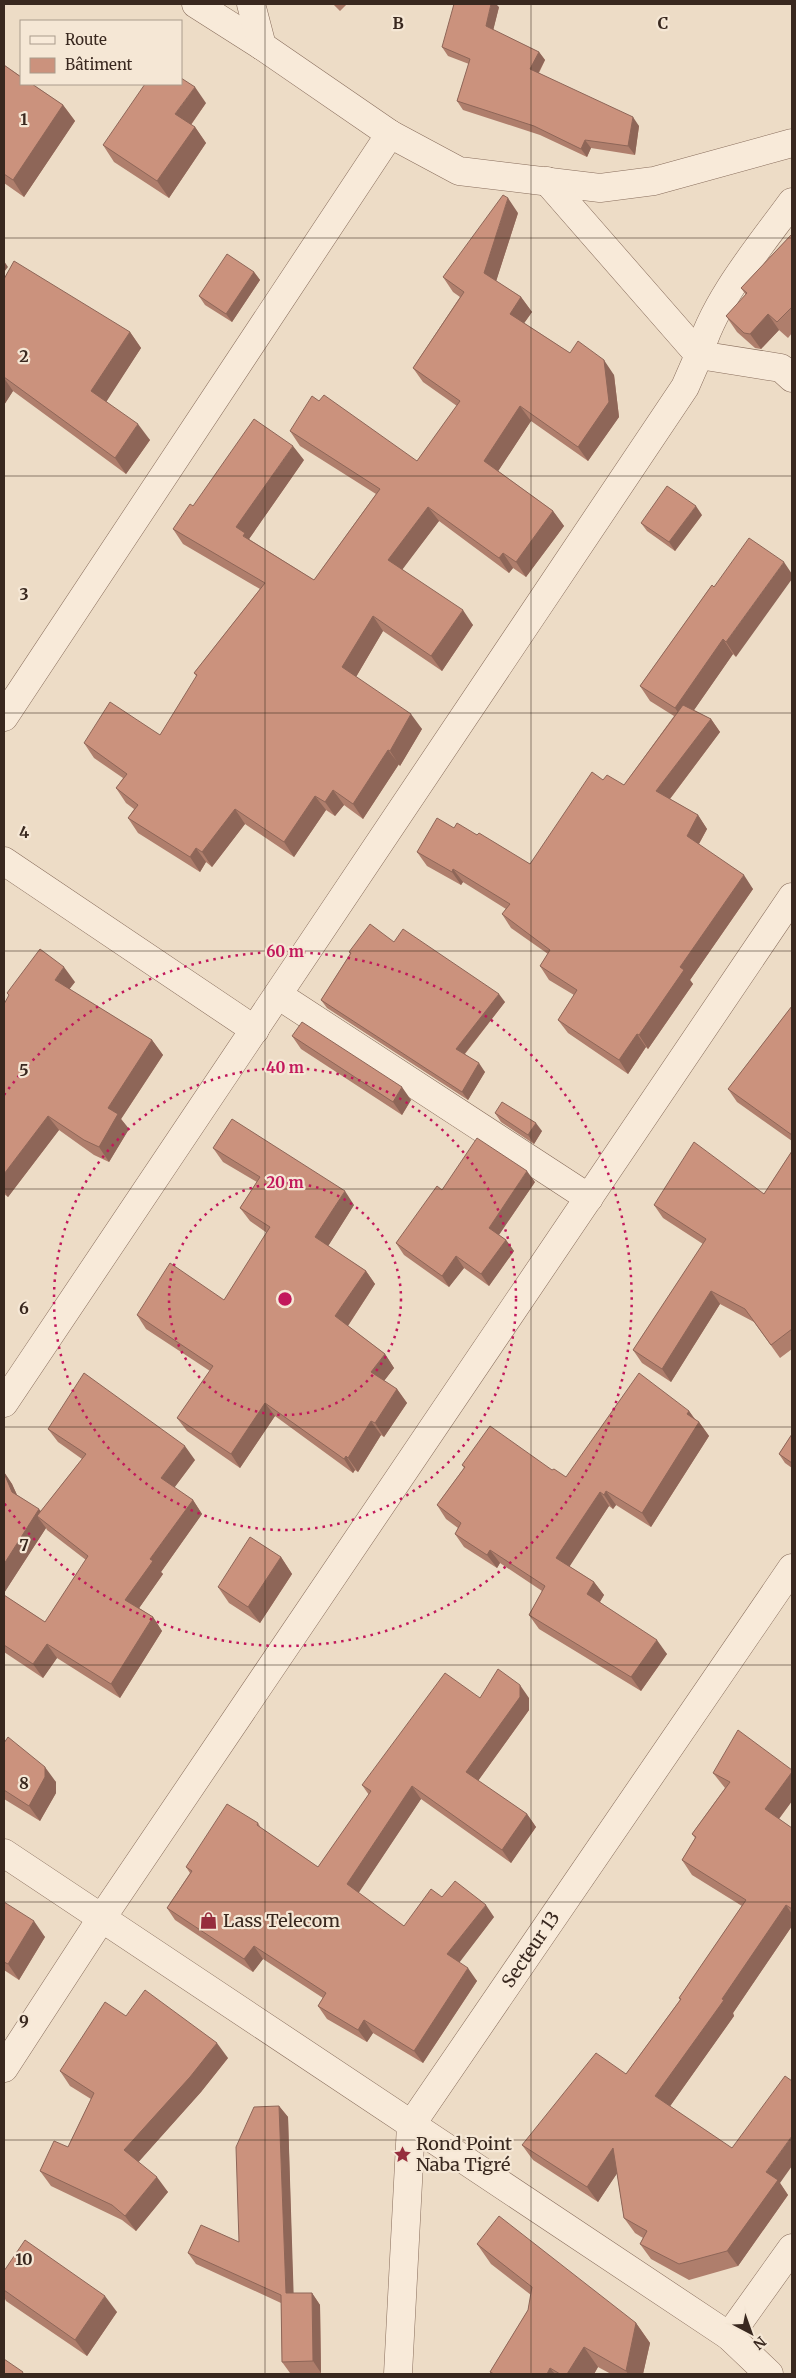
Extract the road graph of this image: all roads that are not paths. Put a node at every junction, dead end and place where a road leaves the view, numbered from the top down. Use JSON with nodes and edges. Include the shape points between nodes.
{"nodes":[{"id":1,"x":196,"y":4,"type":"edge"},
{"id":2,"x":251,"y":4,"type":"edge"},
{"id":3,"x":262,"y":46,"type":"junction"},
{"id":4,"x":390,"y":134,"type":"junction"},
{"id":5,"x":792,"y":143,"type":"edge"},
{"id":6,"x":547,"y":181,"type":"junction"},
{"id":7,"x":792,"y":202,"type":"edge"},
{"id":8,"x":699,"y":355,"type":"junction"},
{"id":9,"x":792,"y":378,"type":"edge"},
{"id":10,"x":4,"y":717,"type":"edge"},
{"id":11,"x":4,"y":861,"type":"edge"},
{"id":12,"x":792,"y":897,"type":"edge"},
{"id":13,"x":278,"y":995,"type":"junction"},
{"id":14,"x":255,"y":1030,"type":"junction"},
{"id":15,"x":589,"y":1198,"type":"junction"},
{"id":16,"x":4,"y":1403,"type":"edge"},
{"id":17,"x":792,"y":1568,"type":"edge"},
{"id":18,"x":4,"y":1853,"type":"edge"},
{"id":19,"x":102,"y":1918,"type":"junction"},
{"id":20,"x":4,"y":2068,"type":"edge"},
{"id":21,"x":411,"y":2125,"type":"junction"},
{"id":22,"x":792,"y":2248,"type":"edge"},
{"id":23,"x":728,"y":2336,"type":"junction"},
{"id":24,"x":398,"y":2374,"type":"edge"},
{"id":25,"x":769,"y":2374,"type":"edge"}],
"edges":[{"from":1,"to":3,"type":"street"},
{"from":2,"to":3,"type":"street"},
{"from":3,"to":4,"type":"street"},
{"from":4,"to":6,"type":"street","via":[[459,171]]},
{"from":4,"to":10,"type":"street"},
{"from":5,"to":6,"type":"street","via":[[654,181],[600,188]]},
{"from":6,"to":8,"type":"street"},
{"from":7,"to":8,"type":"street","via":[[742,271],[704,336]]},
{"from":8,"to":9,"type":"street","via":[[781,368]]},
{"from":8,"to":13,"type":"street","via":[[685,387]]},
{"from":11,"to":14,"type":"street"},
{"from":12,"to":15,"type":"street"},
{"from":13,"to":14,"type":"street"},
{"from":13,"to":15,"type":"street"},
{"from":14,"to":16,"type":"street"},
{"from":15,"to":19,"type":"street"},
{"from":17,"to":21,"type":"street","name":"Secteur 13"},
{"from":18,"to":19,"type":"street"},
{"from":19,"to":20,"type":"street"},
{"from":19,"to":21,"type":"street"},
{"from":21,"to":23,"type":"street"},
{"from":21,"to":24,"type":"street"},
{"from":22,"to":23,"type":"street"},
{"from":23,"to":25,"type":"street"}]}
